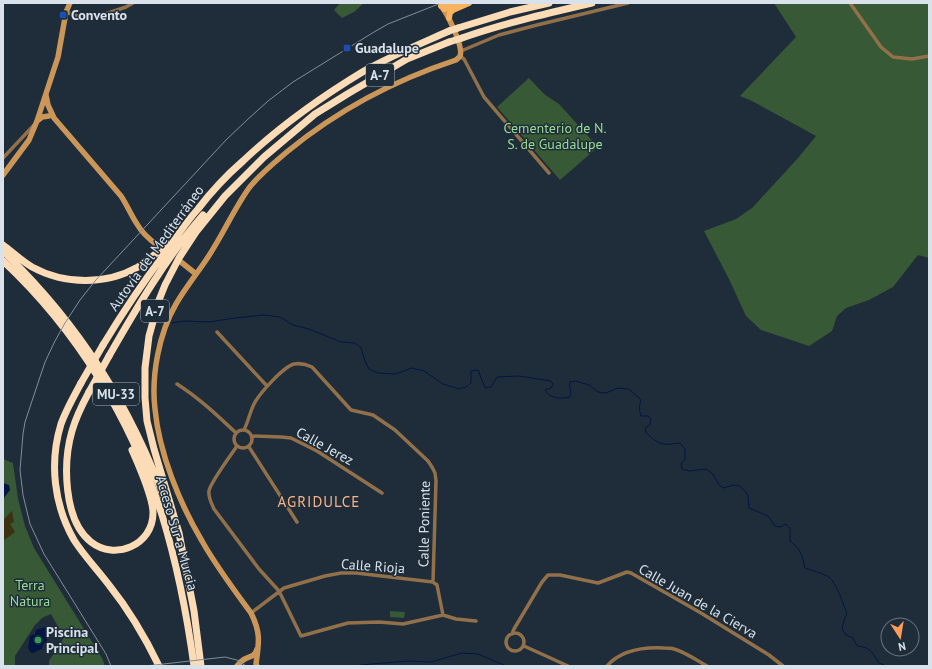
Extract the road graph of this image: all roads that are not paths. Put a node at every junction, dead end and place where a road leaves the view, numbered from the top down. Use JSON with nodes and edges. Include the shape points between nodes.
{"nodes":[{"id":1,"x":70,"y":3,"type":"edge"},
{"id":2,"x":133,"y":3,"type":"edge"},
{"id":3,"x":449,"y":3,"type":"edge"},
{"id":4,"x":468,"y":3,"type":"edge"},
{"id":5,"x":549,"y":3,"type":"edge"},
{"id":6,"x":592,"y":3,"type":"edge"},
{"id":7,"x":628,"y":3,"type":"edge"},
{"id":8,"x":850,"y":3,"type":"edge"},
{"id":9,"x":125,"y":5,"type":"edge"},
{"id":10,"x":440,"y":6,"type":"edge"},
{"id":11,"x":66,"y":12,"type":"junction"},
{"id":12,"x":449,"y":18,"type":"junction"},
{"id":13,"x":461,"y":54,"type":"junction"},
{"id":14,"x":929,"y":56,"type":"edge"},
{"id":15,"x":46,"y":95,"type":"junction"},
{"id":16,"x":42,"y":108,"type":"junction"},
{"id":17,"x":50,"y":109,"type":"junction"},
{"id":18,"x":315,"y":114,"type":"junction"},
{"id":19,"x":52,"y":117,"type":"junction"},
{"id":20,"x":37,"y":121,"type":"junction"},
{"id":21,"x":3,"y":158,"type":"edge"},
{"id":22,"x":549,"y":173,"type":"dead end"},
{"id":23,"x":3,"y":175,"type":"edge"},
{"id":24,"x":179,"y":233,"type":"junction"},
{"id":25,"x":3,"y":245,"type":"edge"},
{"id":26,"x":157,"y":245,"type":"dead end"},
{"id":27,"x":3,"y":251,"type":"edge"},
{"id":28,"x":3,"y":261,"type":"edge"},
{"id":29,"x":181,"y":262,"type":"dead end"},
{"id":30,"x":196,"y":274,"type":"junction"},
{"id":31,"x":217,"y":332,"type":"dead end"},
{"id":32,"x":84,"y":356,"type":"junction"},
{"id":33,"x":178,"y":384,"type":"dead end"},
{"id":34,"x":267,"y":386,"type":"junction"},
{"id":35,"x":244,"y":430,"type":"junction"},
{"id":36,"x":236,"y":433,"type":"junction"},
{"id":37,"x":252,"y":436,"type":"junction"},
{"id":38,"x":237,"y":446,"type":"junction"},
{"id":39,"x":249,"y":447,"type":"junction"},
{"id":40,"x":382,"y":493,"type":"dead end"},
{"id":41,"x":297,"y":522,"type":"dead end"},
{"id":42,"x":185,"y":563,"type":"junction"},
{"id":43,"x":433,"y":582,"type":"junction"},
{"id":44,"x":278,"y":592,"type":"junction"},
{"id":45,"x":251,"y":613,"type":"junction"},
{"id":46,"x":443,"y":615,"type":"junction"},
{"id":47,"x":476,"y":621,"type":"dead end"},
{"id":48,"x":512,"y":634,"type":"junction"},
{"id":49,"x":259,"y":642,"type":"junction"},
{"id":50,"x":523,"y":647,"type":"junction"},
{"id":51,"x":247,"y":658,"type":"junction"},
{"id":52,"x":256,"y":665,"type":"edge"},
{"id":53,"x":159,"y":666,"type":"edge"},
{"id":54,"x":194,"y":666,"type":"edge"},
{"id":55,"x":201,"y":666,"type":"edge"},
{"id":56,"x":238,"y":666,"type":"edge"},
{"id":57,"x":562,"y":666,"type":"edge"},
{"id":58,"x":568,"y":666,"type":"edge"},
{"id":59,"x":607,"y":666,"type":"edge"},
{"id":60,"x":706,"y":666,"type":"edge"},
{"id":61,"x":783,"y":666,"type":"edge"}],
"edges":[{"from":1,"to":11,"type":"street"},
{"from":2,"to":9,"type":"street"},
{"from":3,"to":10,"type":"main road"},
{"from":4,"to":10,"type":"main road"},
{"from":4,"to":12,"type":"main road","via":[[453,10]]},
{"from":5,"to":24,"type":"highway","name":"Autovía del Mediterráneo","number":"A-7","bridge":true,"via":[[449,31],[365,71],[301,112],[268,138],[242,161],[198,208]]},
{"from":6,"to":18,"type":"highway","name":"Autovía del Mediterráneo","number":"A-7","bridge":true,"via":[[516,21],[449,42],[407,60]]},
{"from":7,"to":13,"type":"street","via":[[499,35]]},
{"from":8,"to":14,"type":"street","via":[[881,47],[893,57],[912,59]]},
{"from":9,"to":11,"type":"street","via":[[104,14],[80,17]]},
{"from":10,"to":12,"type":"street"},
{"from":11,"to":15,"type":"street","via":[[58,57]]},
{"from":12,"to":13,"type":"street"},
{"from":13,"to":22,"type":"street","via":[[484,97]]},
{"from":13,"to":30,"type":"street","via":[[456,60],[392,85],[348,108],[272,164],[250,187]]},
{"from":15,"to":16,"type":"street"},
{"from":15,"to":17,"type":"street"},
{"from":16,"to":17,"type":"street"},
{"from":16,"to":19,"type":"street"},
{"from":16,"to":20,"type":"street"},
{"from":17,"to":19,"type":"street"},
{"from":18,"to":32,"type":"highway","bridge":true,"via":[[250,166],[196,224],[158,274],[109,356],[89,392],[82,406],[74,424],[68,449],[66,473],[74,519],[88,540],[96,546],[117,551],[136,544],[147,534],[152,519],[152,507],[114,411]]},
{"from":18,"to":42,"type":"highway","name":"Autovía del Mediterráneo","number":"A-7","via":[[253,168],[203,223],[172,269],[155,313],[149,336],[144,398],[154,449],[179,533]]},
{"from":19,"to":20,"type":"street","via":[[42,117]]},
{"from":19,"to":26,"type":"street","via":[[121,196],[142,232]]},
{"from":20,"to":21,"type":"street"},
{"from":20,"to":23,"type":"street","via":[[29,140]]},
{"from":24,"to":25,"type":"highway","via":[[139,266],[118,276],[92,280],[61,278],[49,274],[32,267]]},
{"from":24,"to":53,"type":"highway","name":"Autovía del Mediterráneo","number":"A-7","bridge":true,"via":[[131,300],[81,383],[62,424],[55,452],[56,491],[68,530],[81,551],[124,605]]},
{"from":27,"to":42,"type":"highway","name":"Acceso Sur a Murcia","number":"MU-33","via":[[62,315],[112,386],[154,471]]},
{"from":28,"to":32,"type":"highway","name":"Acceso Sur a Murcia","number":"MU-33","via":[[57,319]]},
{"from":29,"to":30,"type":"street"},
{"from":30,"to":45,"type":"street","via":[[175,306],[162,335],[154,377],[154,408],[168,467],[189,518],[202,542]]},
{"from":31,"to":34,"type":"street"},
{"from":32,"to":54,"type":"highway","name":"Acceso Sur a Murcia","number":"MU-33","via":[[117,409],[153,489],[175,565]]},
{"from":33,"to":36,"type":"street"},
{"from":34,"to":35,"type":"street","name":"Calle Poniente","via":[[254,404]]},
{"from":34,"to":43,"type":"street","name":"Calle Poniente","via":[[292,365],[306,364],[312,367],[351,410],[373,416],[385,423],[428,461],[435,473],[436,481]]},
{"from":35,"to":36,"type":"street"},
{"from":35,"to":37,"type":"street"},
{"from":36,"to":38,"type":"street","via":[[234,438]]},
{"from":37,"to":39,"type":"street","via":[[252,444]]},
{"from":37,"to":40,"type":"street","name":"Calle Jerez","via":[[291,438],[317,451]]},
{"from":38,"to":39,"type":"street","via":[[243,449]]},
{"from":38,"to":44,"type":"street","via":[[212,484],[209,491],[211,502]]},
{"from":39,"to":41,"type":"street"},
{"from":42,"to":55,"type":"highway","name":"Autovía del Mediterráneo","number":"A-7"},
{"from":43,"to":44,"type":"street","name":"Calle Rioja","via":[[341,573],[284,588]]},
{"from":43,"to":46,"type":"street","via":[[437,585]]},
{"from":44,"to":45,"type":"street","name":"Calle Rioja"},
{"from":44,"to":46,"type":"street","via":[[301,636],[348,623],[402,624]]},
{"from":45,"to":49,"type":"street","via":[[258,630]]},
{"from":46,"to":47,"type":"street"},
{"from":48,"to":50,"type":"street","via":[[521,635],[525,640]]},
{"from":48,"to":50,"type":"street","via":[[506,640],[508,649],[517,652]]},
{"from":48,"to":61,"type":"street","name":"Calle Juan de la Cierva","via":[[548,575],[598,583],[627,572],[701,613]]},
{"from":49,"to":51,"type":"street","via":[[256,653]]},
{"from":49,"to":52,"type":"street"},
{"from":50,"to":57,"type":"street"},
{"from":50,"to":58,"type":"street"},
{"from":51,"to":52,"type":"street","via":[[252,659]]},
{"from":51,"to":56,"type":"street"},
{"from":59,"to":60,"type":"street","via":[[622,655],[639,649],[657,648],[673,649]]}]}
